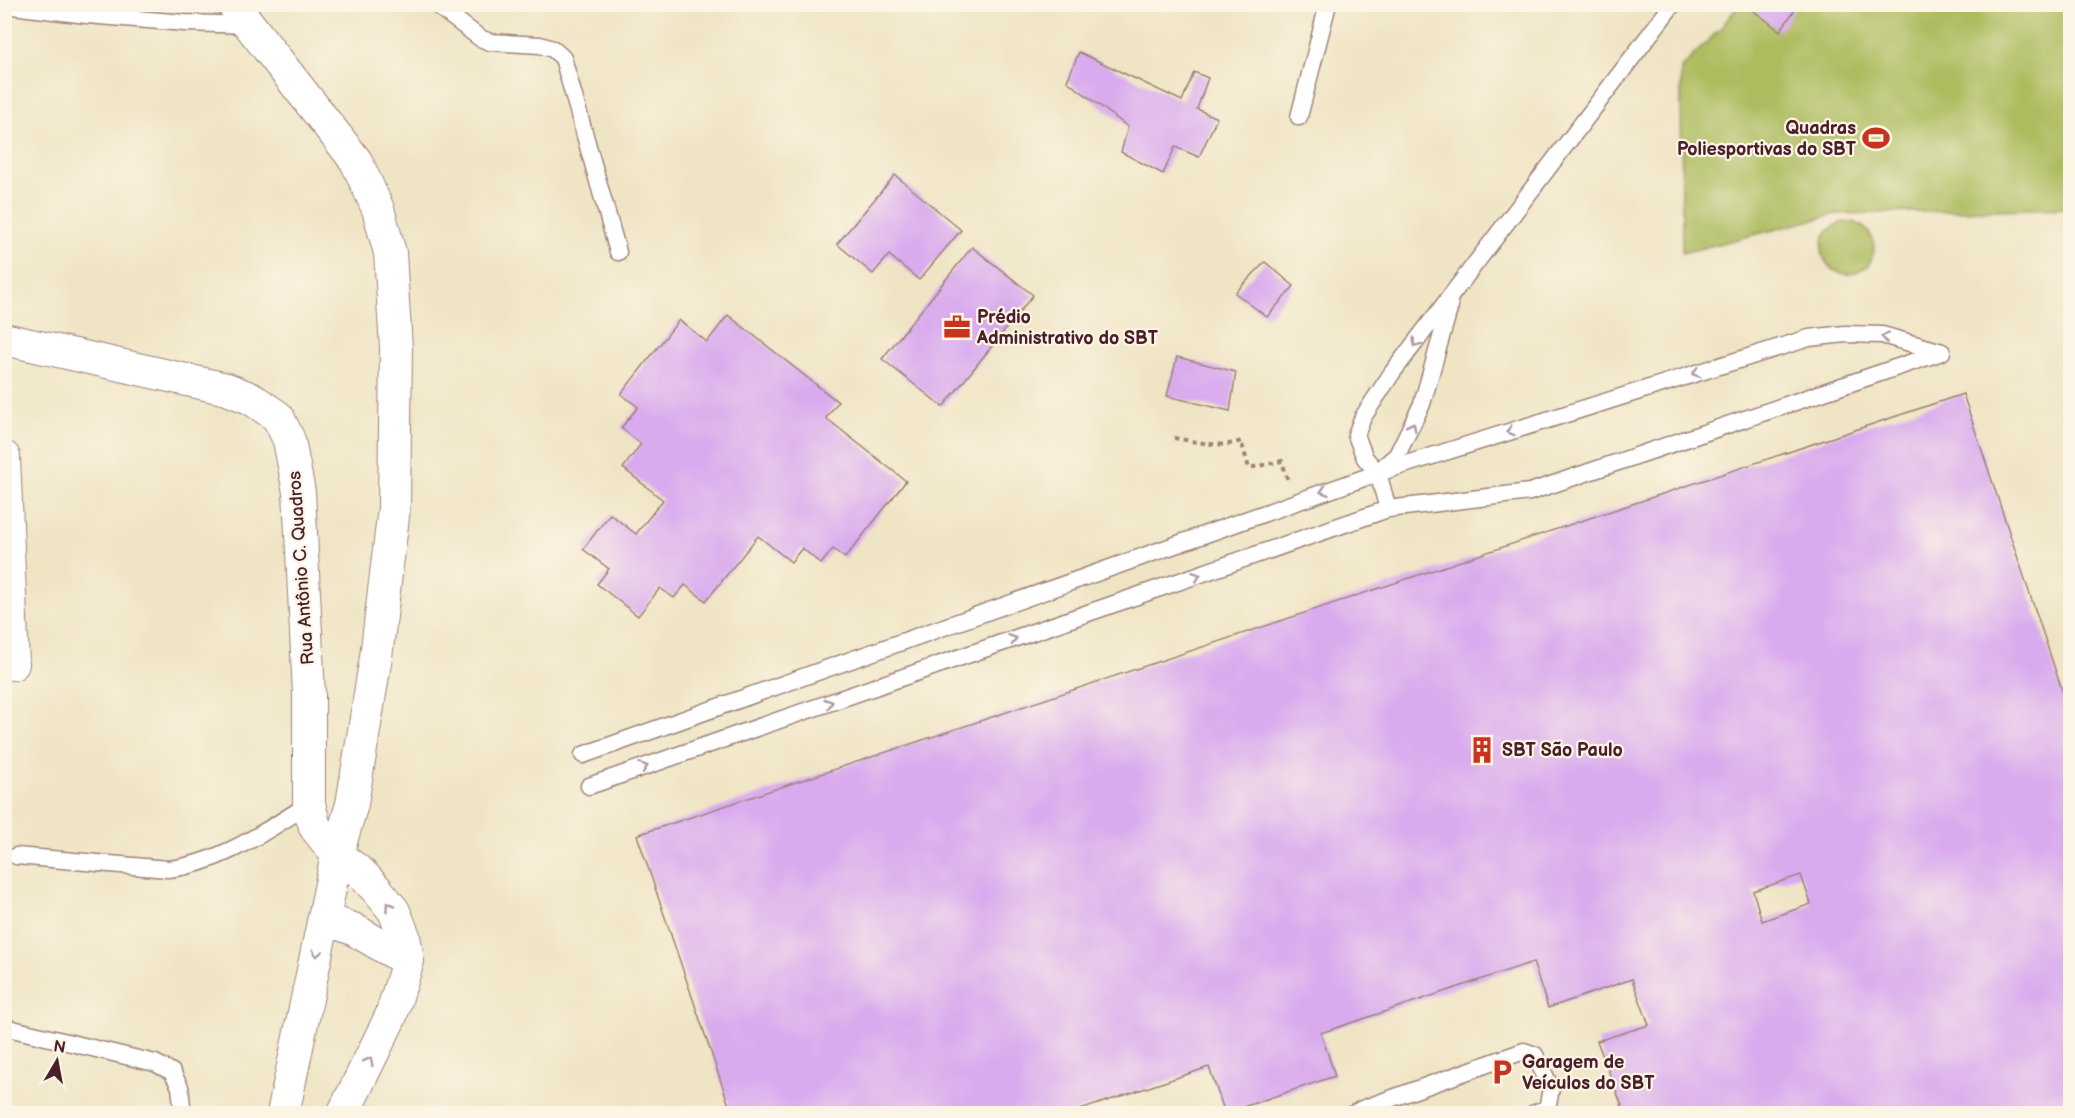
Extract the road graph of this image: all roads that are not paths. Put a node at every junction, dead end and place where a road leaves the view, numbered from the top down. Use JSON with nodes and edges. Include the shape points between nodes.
{"nodes":[{"id":1,"x":435,"y":4,"type":"edge"},
{"id":2,"x":1328,"y":4,"type":"edge"},
{"id":3,"x":1673,"y":4,"type":"edge"},
{"id":4,"x":4,"y":5,"type":"edge"},
{"id":5,"x":58,"y":8,"type":"edge"},
{"id":6,"x":242,"y":15,"type":"edge"},
{"id":7,"x":1299,"y":117,"type":"dead end"},
{"id":8,"x":618,"y":252,"type":"dead end"},
{"id":9,"x":1452,"y":297,"type":"junction"},
{"id":10,"x":4,"y":339,"type":"edge"},
{"id":11,"x":4,"y":457,"type":"edge"},
{"id":12,"x":1378,"y":472,"type":"junction"},
{"id":13,"x":1388,"y":509,"type":"junction"},
{"id":14,"x":13,"y":664,"type":"dead end"},
{"id":15,"x":583,"y":755,"type":"dead end"},
{"id":16,"x":589,"y":786,"type":"dead end"},
{"id":17,"x":309,"y":804,"type":"junction"},
{"id":18,"x":338,"y":855,"type":"junction"},
{"id":19,"x":16,"y":856,"type":"dead end"},
{"id":20,"x":325,"y":919,"type":"junction"},
{"id":21,"x":408,"y":961,"type":"junction"},
{"id":22,"x":4,"y":1027,"type":"edge"},
{"id":23,"x":183,"y":1113,"type":"edge"},
{"id":24,"x":283,"y":1113,"type":"edge"},
{"id":25,"x":343,"y":1113,"type":"edge"},
{"id":26,"x":1353,"y":1113,"type":"edge"},
{"id":27,"x":1532,"y":1113,"type":"edge"}],
"edges":[{"from":1,"to":8,"type":"lane","via":[[480,38],[540,45],[563,58]]},
{"from":2,"to":7,"type":"lane"},
{"from":3,"to":9,"type":"lane"},
{"from":4,"to":5,"type":"lane"},
{"from":5,"to":6,"type":"lane","via":[[185,22]]},
{"from":6,"to":18,"type":"street","via":[[356,161],[378,209],[390,253],[396,348],[394,508],[376,657],[352,804]]},
{"from":12,"to":9,"type":"lane","one_way":true,"via":[[1397,455],[1422,404]]},
{"from":9,"to":12,"type":"lane","one_way":true,"via":[[1363,417],[1356,435],[1365,458]]},
{"from":10,"to":17,"type":"street","name":"Rua Antônio C. Quadros","via":[[227,388],[278,417],[289,440],[299,492],[309,694]]},
{"from":11,"to":14,"type":"street"},
{"from":12,"to":13,"type":"lane"},
{"from":13,"to":12,"type":"lane","one_way":true,"via":[[1530,492],[1942,352],[1882,335],[1809,338]]},
{"from":12,"to":15,"type":"lane","one_way":true},
{"from":16,"to":13,"type":"lane","one_way":true},
{"from":17,"to":18,"type":"street","name":"Rua Antônio C. Quadros","via":[[315,827]]},
{"from":17,"to":19,"type":"lane","via":[[226,852],[189,867],[168,869]]},
{"from":18,"to":20,"type":"street"},
{"from":21,"to":18,"type":"street","name":"Rua Antônio C. Quadros","one_way":true,"via":[[394,911],[361,873]]},
{"from":20,"to":21,"type":"street","via":[[353,929]]},
{"from":20,"to":24,"type":"street","one_way":true},
{"from":25,"to":21,"type":"street","one_way":true,"via":[[391,1016]]},
{"from":22,"to":23,"type":"lane","via":[[155,1063],[172,1072],[180,1087]]},
{"from":26,"to":27,"type":"lane","via":[[1524,1051],[1535,1055],[1551,1088],[1545,1109]]}]}
